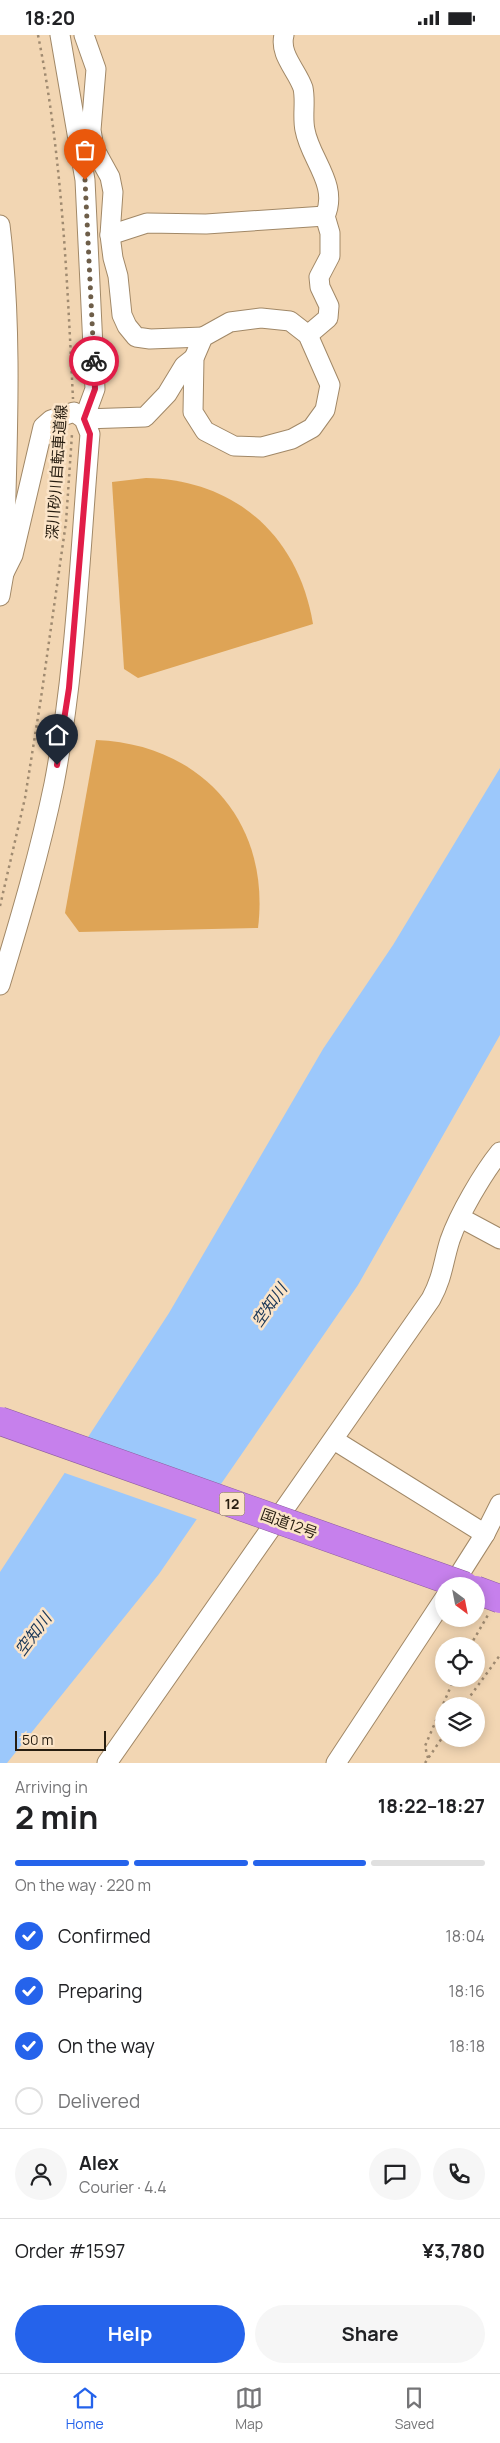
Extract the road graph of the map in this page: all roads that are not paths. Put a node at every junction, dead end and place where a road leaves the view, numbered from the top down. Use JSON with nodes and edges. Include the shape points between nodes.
{"nodes":[{"id":1,"x":60,"y":35,"type":"edge"},
{"id":2,"x":84,"y":35,"type":"edge"},
{"id":3,"x":284,"y":35,"type":"edge"},
{"id":4,"x":325,"y":216,"type":"junction"},
{"id":5,"x":0,"y":225,"type":"edge"},
{"id":6,"x":110,"y":235,"type":"junction"},
{"id":7,"x":308,"y":335,"type":"junction"},
{"id":8,"x":203,"y":337,"type":"junction"},
{"id":9,"x":194,"y":357,"type":"junction"},
{"id":10,"x":79,"y":416,"type":"junction"},
{"id":11,"x":4,"y":573,"type":"junction"},
{"id":12,"x":0,"y":596,"type":"edge"},
{"id":13,"x":0,"y":985,"type":"edge"},
{"id":14,"x":500,"y":1152,"type":"edge"},
{"id":15,"x":461,"y":1218,"type":"junction"},
{"id":16,"x":500,"y":1239,"type":"edge"},
{"id":17,"x":0,"y":1421,"type":"edge"},
{"id":18,"x":0,"y":1435,"type":"edge"},
{"id":19,"x":334,"y":1440,"type":"junction"},
{"id":20,"x":500,"y":1504,"type":"edge"},
{"id":21,"x":485,"y":1534,"type":"junction"},
{"id":22,"x":440,"y":1577,"type":"edge"},
{"id":23,"x":458,"y":1577,"type":"edge"},
{"id":24,"x":435,"y":1590,"type":"edge"},
{"id":25,"x":435,"y":1613,"type":"edge"},
{"id":26,"x":119,"y":1755,"type":"edge"},
{"id":27,"x":107,"y":1763,"type":"edge"},
{"id":28,"x":336,"y":1763,"type":"edge"}],
"edges":[{"from":1,"to":10,"type":"lane","via":[[85,180],[95,389]]},
{"from":2,"to":6,"type":"lane","via":[[96,69],[90,131],[113,192]]},
{"from":3,"to":4,"type":"lane","via":[[285,55],[303,89],[304,128],[308,143],[328,184],[330,205]]},
{"from":4,"to":6,"type":"lane","via":[[206,224],[147,223]]},
{"from":4,"to":7,"type":"lane","via":[[330,233],[330,256],[319,277],[329,306],[328,319]]},
{"from":5,"to":11,"type":"lane","via":[[8,420]]},
{"from":6,"to":8,"type":"lane","via":[[122,315],[136,337]]},
{"from":7,"to":8,"type":"lane","via":[[290,321],[261,317],[230,321]]},
{"from":7,"to":9,"type":"lane","via":[[330,385],[325,410],[312,428],[292,439],[262,447],[234,446],[205,431],[193,412]]},
{"from":8,"to":9,"type":"lane"},
{"from":9,"to":10,"type":"lane","via":[[145,417]]},
{"from":10,"to":11,"type":"lane","via":[[51,420],[43,427],[13,555]]},
{"from":10,"to":13,"type":"lane","via":[[90,434],[69,688],[54,784],[29,888]]},
{"from":11,"to":12,"type":"lane"},
{"from":14,"to":15,"type":"lane","via":[[485,1171]]},
{"from":15,"to":16,"type":"lane"},
{"from":15,"to":19,"type":"lane","via":[[450,1239],[441,1279],[431,1299]]},
{"from":17,"to":22,"type":"highway","name":"国道12号","number":"12","bridge":true},
{"from":18,"to":24,"type":"highway","name":"国道12号","number":"12"},
{"from":19,"to":21,"type":"lane"},
{"from":19,"to":26,"type":"lane"},
{"from":20,"to":21,"type":"lane"},
{"from":21,"to":23,"type":"lane"},
{"from":25,"to":28,"type":"lane"},
{"from":26,"to":27,"type":"lane"}]}
